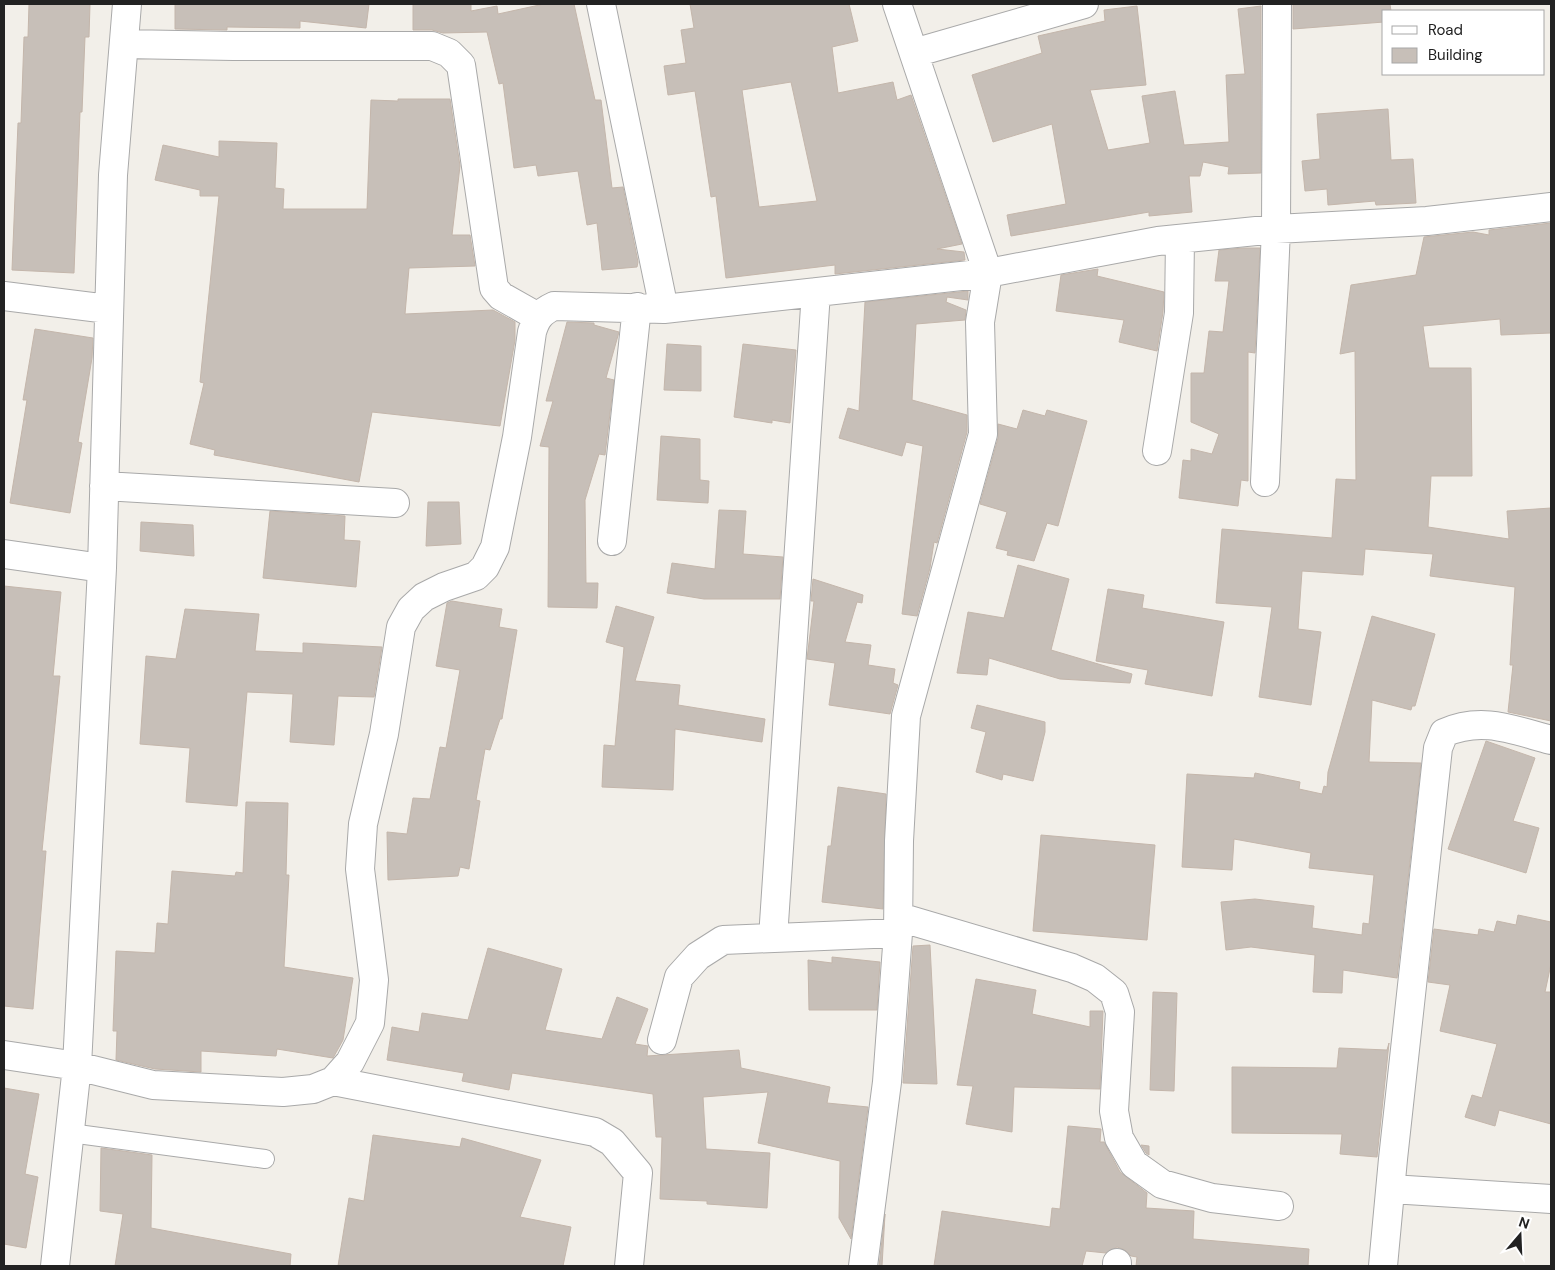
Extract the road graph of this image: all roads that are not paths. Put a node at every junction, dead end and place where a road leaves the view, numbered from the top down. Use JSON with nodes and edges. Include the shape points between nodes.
{"nodes":[{"id":1,"x":127,"y":4,"type":"edge"},
{"id":2,"x":601,"y":4,"type":"edge"},
{"id":3,"x":897,"y":4,"type":"edge"},
{"id":4,"x":1084,"y":4,"type":"edge"},
{"id":5,"x":1277,"y":4,"type":"edge"},
{"id":6,"x":124,"y":44,"type":"junction"},
{"id":7,"x":914,"y":53,"type":"junction"},
{"id":8,"x":1551,"y":207,"type":"edge"},
{"id":9,"x":1276,"y":229,"type":"junction"},
{"id":10,"x":1180,"y":239,"type":"junction"},
{"id":11,"x":988,"y":273,"type":"junction"},
{"id":12,"x":816,"y":292,"type":"junction"},
{"id":13,"x":4,"y":296,"type":"edge"},
{"id":14,"x":638,"y":307,"type":"junction"},
{"id":15,"x":108,"y":309,"type":"junction"},
{"id":16,"x":664,"y":309,"type":"junction"},
{"id":17,"x":538,"y":317,"type":"junction"},
{"id":18,"x":1157,"y":451,"type":"dead end"},
{"id":19,"x":1265,"y":482,"type":"dead end"},
{"id":20,"x":104,"y":486,"type":"junction"},
{"id":21,"x":396,"y":503,"type":"dead end"},
{"id":22,"x":612,"y":541,"type":"dead end"},
{"id":23,"x":4,"y":554,"type":"edge"},
{"id":24,"x":102,"y":568,"type":"junction"},
{"id":25,"x":1551,"y":740,"type":"edge"},
{"id":26,"x":898,"y":925,"type":"junction"},
{"id":27,"x":772,"y":938,"type":"junction"},
{"id":28,"x":662,"y":1040,"type":"dead end"},
{"id":29,"x":4,"y":1055,"type":"edge"},
{"id":30,"x":77,"y":1066,"type":"junction"},
{"id":31,"x":333,"y":1081,"type":"junction"},
{"id":32,"x":70,"y":1133,"type":"junction"},
{"id":33,"x":265,"y":1159,"type":"dead end"},
{"id":34,"x":1391,"y":1189,"type":"junction"},
{"id":35,"x":1551,"y":1200,"type":"edge"},
{"id":36,"x":1279,"y":1206,"type":"dead end"},
{"id":37,"x":54,"y":1266,"type":"edge"},
{"id":38,"x":629,"y":1266,"type":"edge"},
{"id":39,"x":863,"y":1266,"type":"edge"},
{"id":40,"x":1383,"y":1266,"type":"edge"}],
"edges":[{"from":1,"to":6,"type":"street"},
{"from":2,"to":16,"type":"street"},
{"from":3,"to":7,"type":"street"},
{"from":4,"to":7,"type":"street"},
{"from":5,"to":9,"type":"street"},
{"from":6,"to":15,"type":"street","via":[[113,174]]},
{"from":6,"to":17,"type":"street","via":[[432,46],[449,53],[461,65],[494,288],[501,296]]},
{"from":7,"to":11,"type":"street"},
{"from":8,"to":9,"type":"street","via":[[1427,221]]},
{"from":9,"to":10,"type":"street"},
{"from":9,"to":19,"type":"street"},
{"from":10,"to":11,"type":"street"},
{"from":10,"to":18,"type":"street","via":[[1179,313]]},
{"from":11,"to":12,"type":"street"},
{"from":11,"to":26,"type":"street","via":[[980,322],[983,434],[906,716]]},
{"from":12,"to":16,"type":"street"},
{"from":12,"to":27,"type":"street"},
{"from":13,"to":15,"type":"street"},
{"from":14,"to":16,"type":"street"},
{"from":14,"to":17,"type":"street","via":[[554,306]]},
{"from":14,"to":22,"type":"street"},
{"from":15,"to":20,"type":"street"},
{"from":17,"to":31,"type":"street","via":[[532,332],[517,437],[495,547],[485,568],[476,576],[424,597],[411,609],[401,627],[384,734],[363,824],[360,869],[374,980],[370,1024],[350,1062]]},
{"from":20,"to":21,"type":"street"},
{"from":20,"to":24,"type":"street"},
{"from":23,"to":24,"type":"street"},
{"from":24,"to":30,"type":"street"},
{"from":25,"to":34,"type":"street","via":[[1488,724],[1460,726],[1444,733],[1438,748]]},
{"from":26,"to":27,"type":"street"},
{"from":26,"to":36,"type":"street","via":[[1072,968],[1095,978],[1114,993],[1120,1012],[1114,1111],[1119,1138],[1134,1164],[1162,1184],[1212,1198]]},
{"from":26,"to":39,"type":"street","via":[[884,1112]]},
{"from":27,"to":28,"type":"street","via":[[722,940],[698,956],[679,976]]},
{"from":29,"to":30,"type":"street"},
{"from":30,"to":31,"type":"street","via":[[153,1085],[283,1092],[313,1089]]},
{"from":30,"to":32,"type":"street"},
{"from":31,"to":38,"type":"street","via":[[595,1132],[604,1137],[638,1173]]},
{"from":32,"to":33,"type":"lane"},
{"from":32,"to":37,"type":"street"},
{"from":34,"to":35,"type":"street"},
{"from":34,"to":40,"type":"street"}]}
